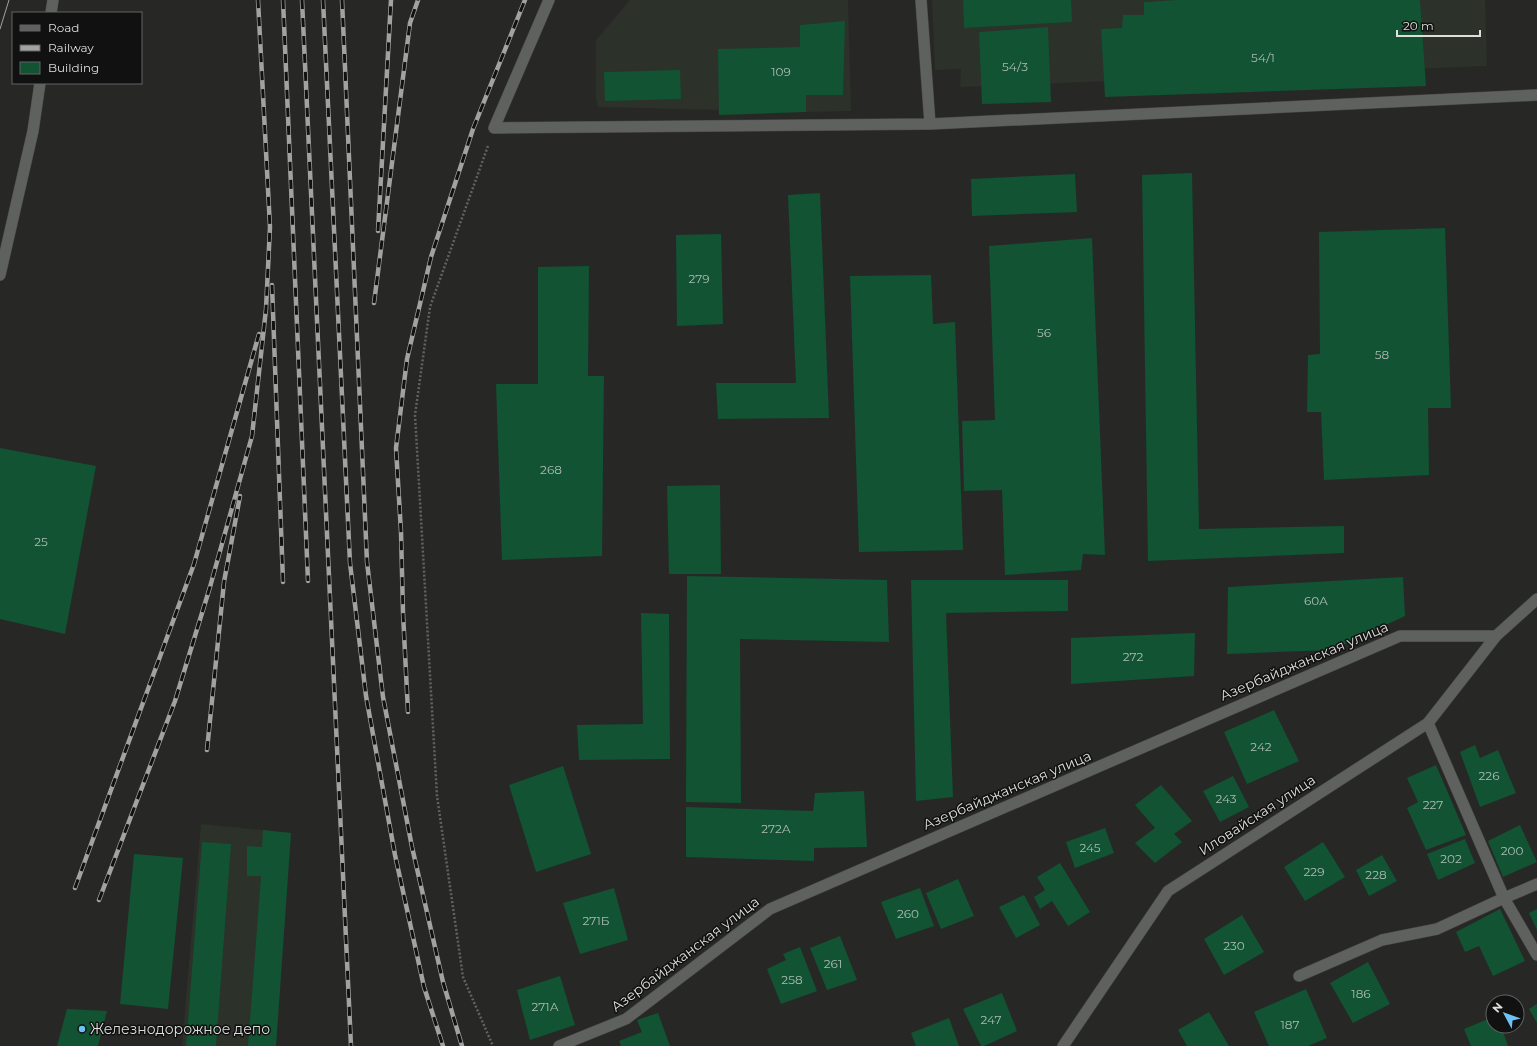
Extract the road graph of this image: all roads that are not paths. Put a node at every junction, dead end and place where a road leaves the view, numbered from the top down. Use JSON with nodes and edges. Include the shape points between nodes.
{"nodes":[{"id":1,"x":53,"y":0,"type":"edge"},
{"id":2,"x":549,"y":0,"type":"edge"},
{"id":3,"x":921,"y":0,"type":"edge"},
{"id":4,"x":51,"y":12,"type":"edge"},
{"id":5,"x":40,"y":84,"type":"edge"},
{"id":6,"x":1537,"y":95,"type":"edge"},
{"id":7,"x":930,"y":124,"type":"junction"},
{"id":8,"x":0,"y":275,"type":"edge"},
{"id":9,"x":1537,"y":599,"type":"edge"},
{"id":10,"x":1496,"y":636,"type":"junction"},
{"id":11,"x":1428,"y":723,"type":"junction"},
{"id":12,"x":1537,"y":884,"type":"edge"},
{"id":13,"x":1504,"y":898,"type":"junction"},
{"id":14,"x":1537,"y":954,"type":"edge"},
{"id":15,"x":1299,"y":976,"type":"dead end"},
{"id":16,"x":559,"y":1046,"type":"edge"},
{"id":17,"x":1063,"y":1046,"type":"edge"}],
"edges":[{"from":1,"to":4,"type":"street"},
{"from":2,"to":7,"type":"street","via":[[494,128]]},
{"from":3,"to":7,"type":"street"},
{"from":5,"to":8,"type":"street","via":[[33,131]]},
{"from":6,"to":7,"type":"street"},
{"from":9,"to":10,"type":"street","name":"Иловайская улица"},
{"from":10,"to":11,"type":"street","name":"Иловайская улица"},
{"from":10,"to":16,"type":"street","name":"Азербайджанская улица","via":[[1400,636],[770,909],[626,1020]]},
{"from":11,"to":13,"type":"street"},
{"from":11,"to":17,"type":"street","name":"Иловайская улица","via":[[1168,891]]},
{"from":12,"to":13,"type":"street"},
{"from":13,"to":14,"type":"street"},
{"from":13,"to":15,"type":"street","via":[[1437,928],[1382,940]]}]}
